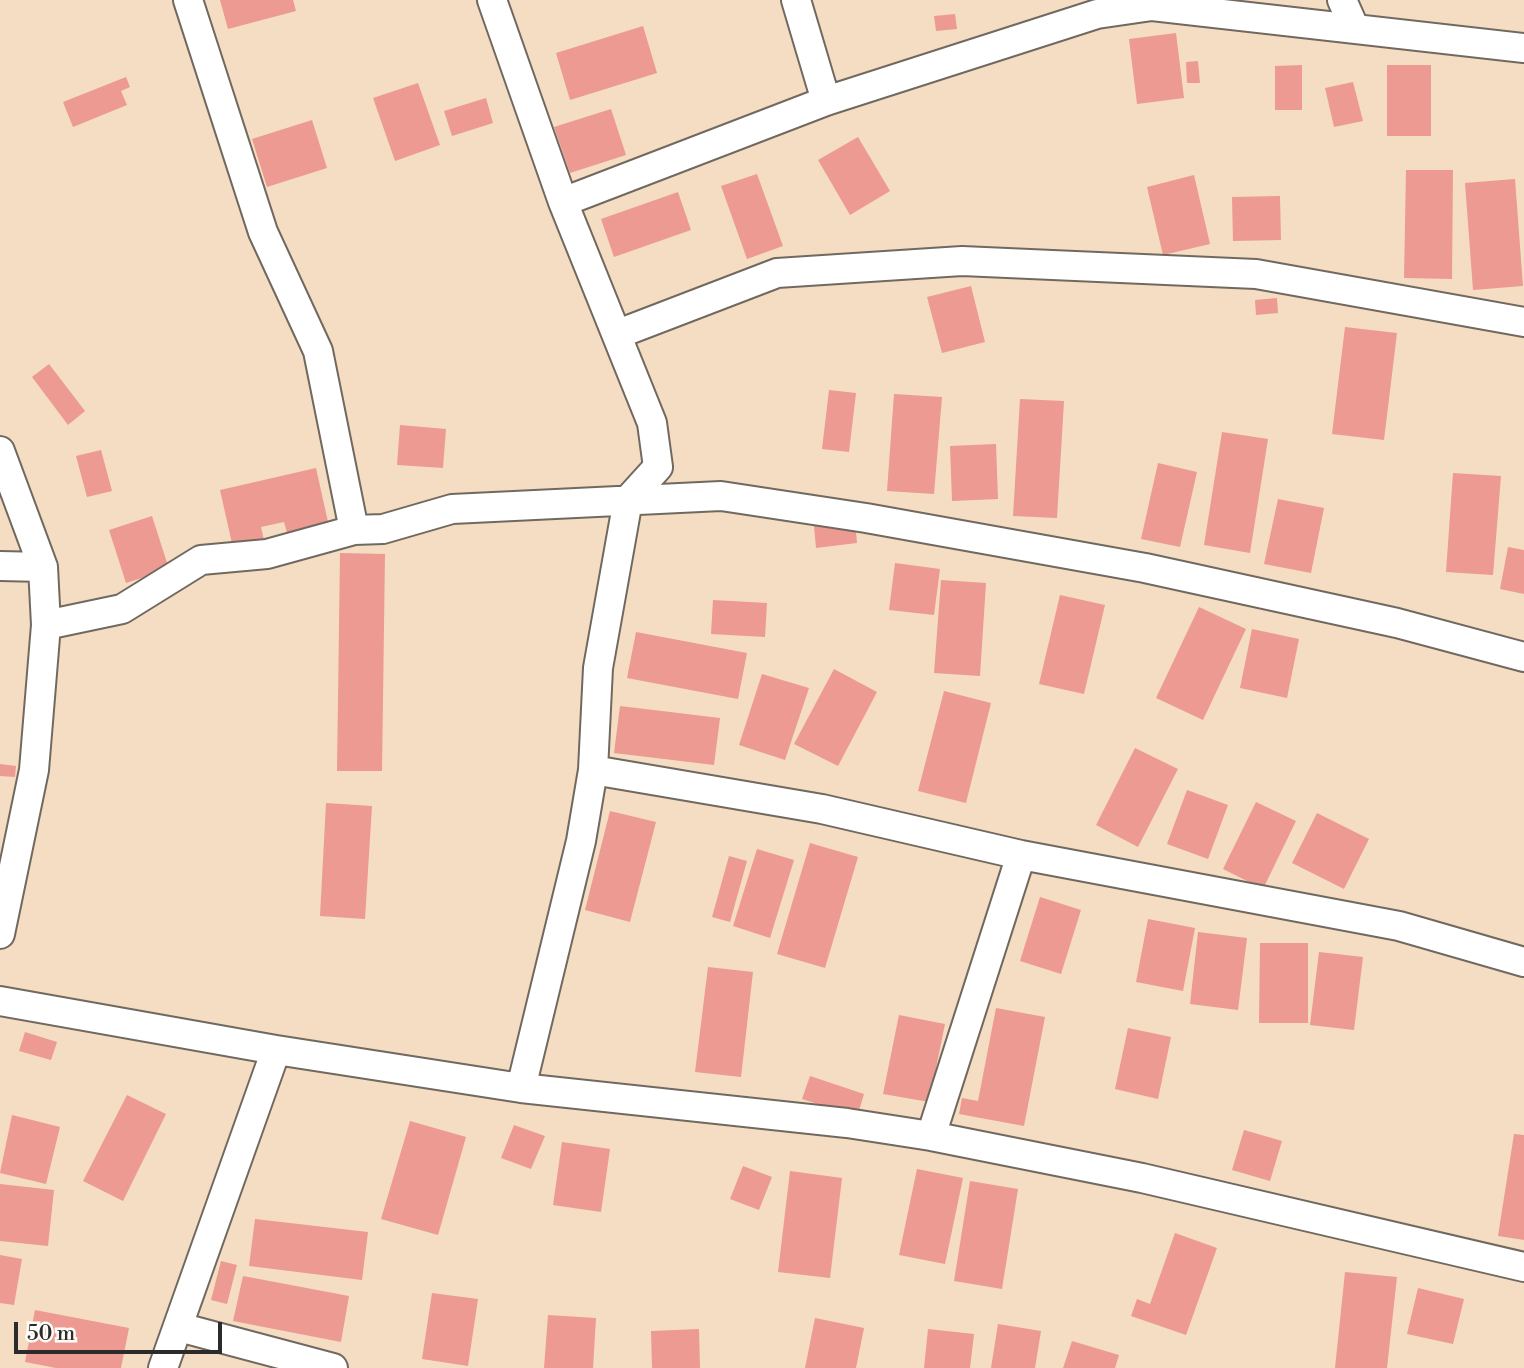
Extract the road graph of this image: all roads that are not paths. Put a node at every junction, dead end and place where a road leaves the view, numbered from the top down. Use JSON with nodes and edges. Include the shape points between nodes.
{"nodes":[{"id":1,"x":188,"y":0,"type":"edge"},
{"id":2,"x":492,"y":0,"type":"edge"},
{"id":3,"x":796,"y":0,"type":"edge"},
{"id":4,"x":1342,"y":0,"type":"edge"},
{"id":5,"x":1354,"y":27,"type":"junction"},
{"id":6,"x":1524,"y":48,"type":"edge"},
{"id":7,"x":826,"y":101,"type":"junction"},
{"id":8,"x":563,"y":202,"type":"junction"},
{"id":9,"x":1524,"y":322,"type":"edge"},
{"id":10,"x":618,"y":334,"type":"junction"},
{"id":11,"x":0,"y":451,"type":"edge"},
{"id":12,"x":628,"y":500,"type":"junction"},
{"id":13,"x":354,"y":530,"type":"junction"},
{"id":14,"x":0,"y":566,"type":"edge"},
{"id":15,"x":43,"y":567,"type":"junction"},
{"id":16,"x":47,"y":625,"type":"junction"},
{"id":17,"x":1524,"y":657,"type":"edge"},
{"id":18,"x":593,"y":770,"type":"junction"},
{"id":19,"x":1021,"y":855,"type":"junction"},
{"id":20,"x":0,"y":934,"type":"edge"},
{"id":21,"x":1524,"y":961,"type":"edge"},
{"id":22,"x":0,"y":1001,"type":"edge"},
{"id":23,"x":276,"y":1050,"type":"junction"},
{"id":24,"x":520,"y":1088,"type":"junction"},
{"id":25,"x":931,"y":1136,"type":"junction"},
{"id":26,"x":1524,"y":1267,"type":"edge"},
{"id":27,"x":179,"y":1327,"type":"junction"},
{"id":28,"x":163,"y":1368,"type":"edge"},
{"id":29,"x":333,"y":1368,"type":"edge"}],
"edges":[{"from":1,"to":13,"type":"street","via":[[263,232],[318,351]]},
{"from":2,"to":8,"type":"street"},
{"from":3,"to":7,"type":"street"},
{"from":4,"to":5,"type":"street"},
{"from":5,"to":6,"type":"street"},
{"from":5,"to":7,"type":"street","via":[[1152,6],[1097,14]]},
{"from":7,"to":8,"type":"street"},
{"from":8,"to":10,"type":"street"},
{"from":9,"to":10,"type":"street","via":[[1256,274],[962,261],[777,273]]},
{"from":10,"to":12,"type":"street","via":[[652,423],[658,467]]},
{"from":11,"to":15,"type":"street"},
{"from":12,"to":13,"type":"street","via":[[452,509],[383,529]]},
{"from":12,"to":17,"type":"street","via":[[721,496],[866,518],[1144,568],[1397,623]]},
{"from":12,"to":18,"type":"street","via":[[598,668]]},
{"from":13,"to":16,"type":"street","via":[[267,554],[201,560],[121,609]]},
{"from":14,"to":15,"type":"street"},
{"from":15,"to":16,"type":"street"},
{"from":16,"to":20,"type":"street","via":[[34,770]]},
{"from":18,"to":19,"type":"street","via":[[822,809]]},
{"from":18,"to":24,"type":"street","via":[[581,841]]},
{"from":19,"to":21,"type":"street","via":[[1399,926]]},
{"from":19,"to":25,"type":"street"},
{"from":22,"to":23,"type":"street"},
{"from":23,"to":24,"type":"street"},
{"from":23,"to":27,"type":"street"},
{"from":24,"to":25,"type":"street","via":[[846,1122]]},
{"from":25,"to":26,"type":"street","via":[[1142,1178]]},
{"from":27,"to":28,"type":"street"},
{"from":27,"to":29,"type":"street"}]}
